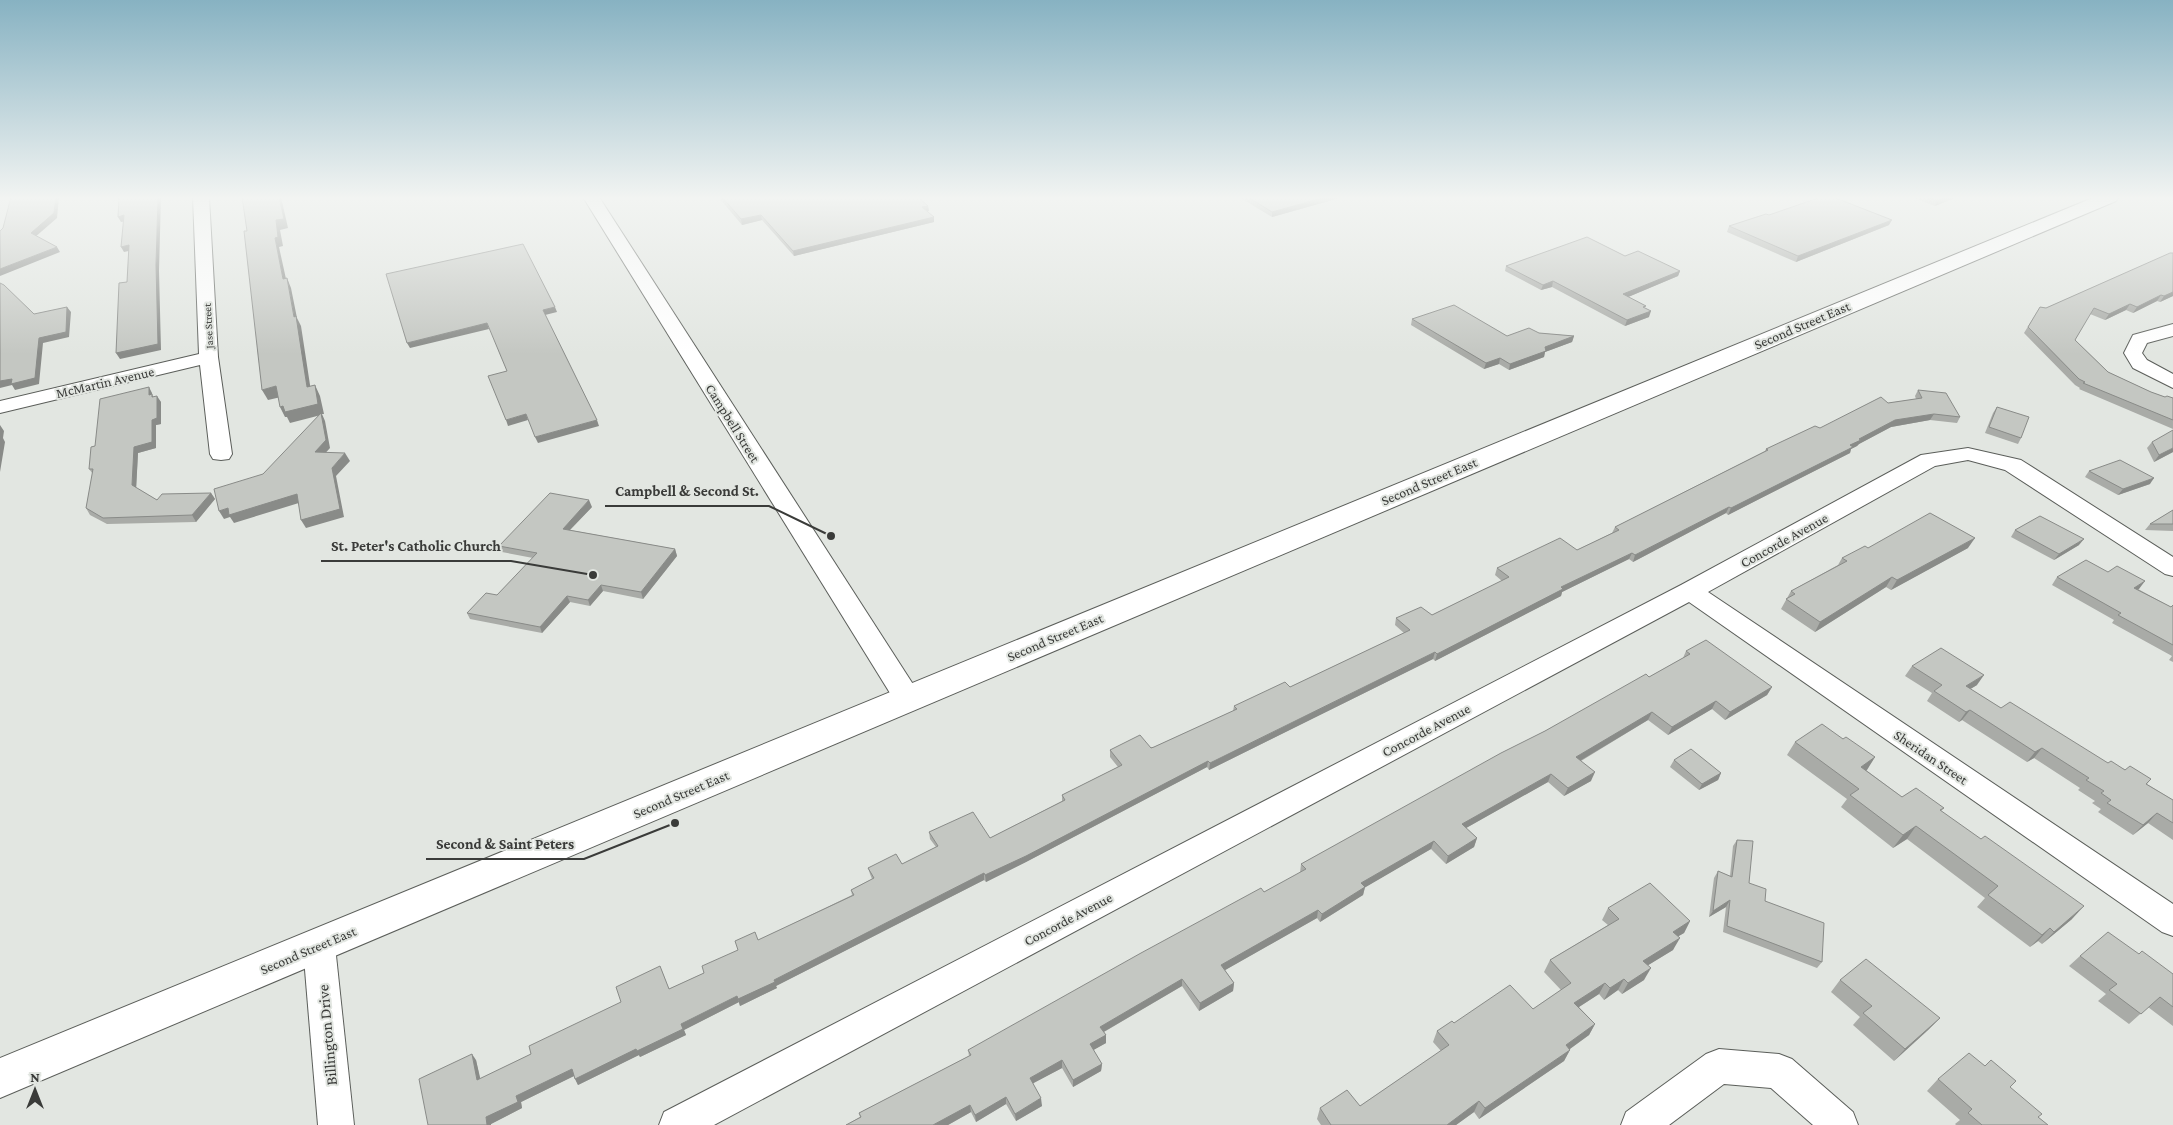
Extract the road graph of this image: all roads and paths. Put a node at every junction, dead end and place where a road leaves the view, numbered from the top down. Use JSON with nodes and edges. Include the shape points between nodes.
{"nodes":[{"id":1,"x":204,"y":250,"type":"edge"},
{"id":2,"x":624,"y":250,"type":"edge"},
{"id":3,"x":1984,"y":250,"type":"edge"},
{"id":4,"x":2173,"y":330,"type":"edge"},
{"id":5,"x":209,"y":358,"type":"junction"},
{"id":6,"x":2173,"y":382,"type":"edge"},
{"id":7,"x":0,"y":407,"type":"edge"},
{"id":8,"x":221,"y":454,"type":"dead end"},
{"id":9,"x":2173,"y":568,"type":"edge"},
{"id":10,"x":1690,"y":591,"type":"junction"},
{"id":11,"x":908,"y":699,"type":"junction"},
{"id":12,"x":2173,"y":922,"type":"edge"},
{"id":13,"x":319,"y":946,"type":"junction"},
{"id":14,"x":0,"y":1078,"type":"edge"},
{"id":15,"x":336,"y":1125,"type":"edge"},
{"id":16,"x":677,"y":1125,"type":"edge"},
{"id":17,"x":1638,"y":1125,"type":"edge"},
{"id":18,"x":1840,"y":1125,"type":"edge"}],
"edges":[{"from":1,"to":5,"type":"street","name":"Jase Street"},
{"from":2,"to":11,"type":"street","name":"Campbell Street"},
{"from":3,"to":11,"type":"main road","name":"Second Street East"},
{"from":4,"to":6,"type":"street","via":[[2140,339],[2133,353],[2140,364]]},
{"from":5,"to":7,"type":"street","name":"McMartin Avenue"},
{"from":5,"to":8,"type":"street","name":"Jase Street"},
{"from":9,"to":10,"type":"street","name":"Concorde Avenue","via":[[2013,466],[1968,454],[1929,460]]},
{"from":10,"to":12,"type":"street","name":"Sheridan Street"},
{"from":10,"to":16,"type":"street","name":"Concorde Avenue"},
{"from":11,"to":13,"type":"main road","name":"Second Street East"},
{"from":13,"to":14,"type":"main road","name":"Second Street East"},
{"from":13,"to":15,"type":"street","name":"Billington Drive"},
{"from":17,"to":18,"type":"street","via":[[1719,1066],[1778,1071]]}]}
